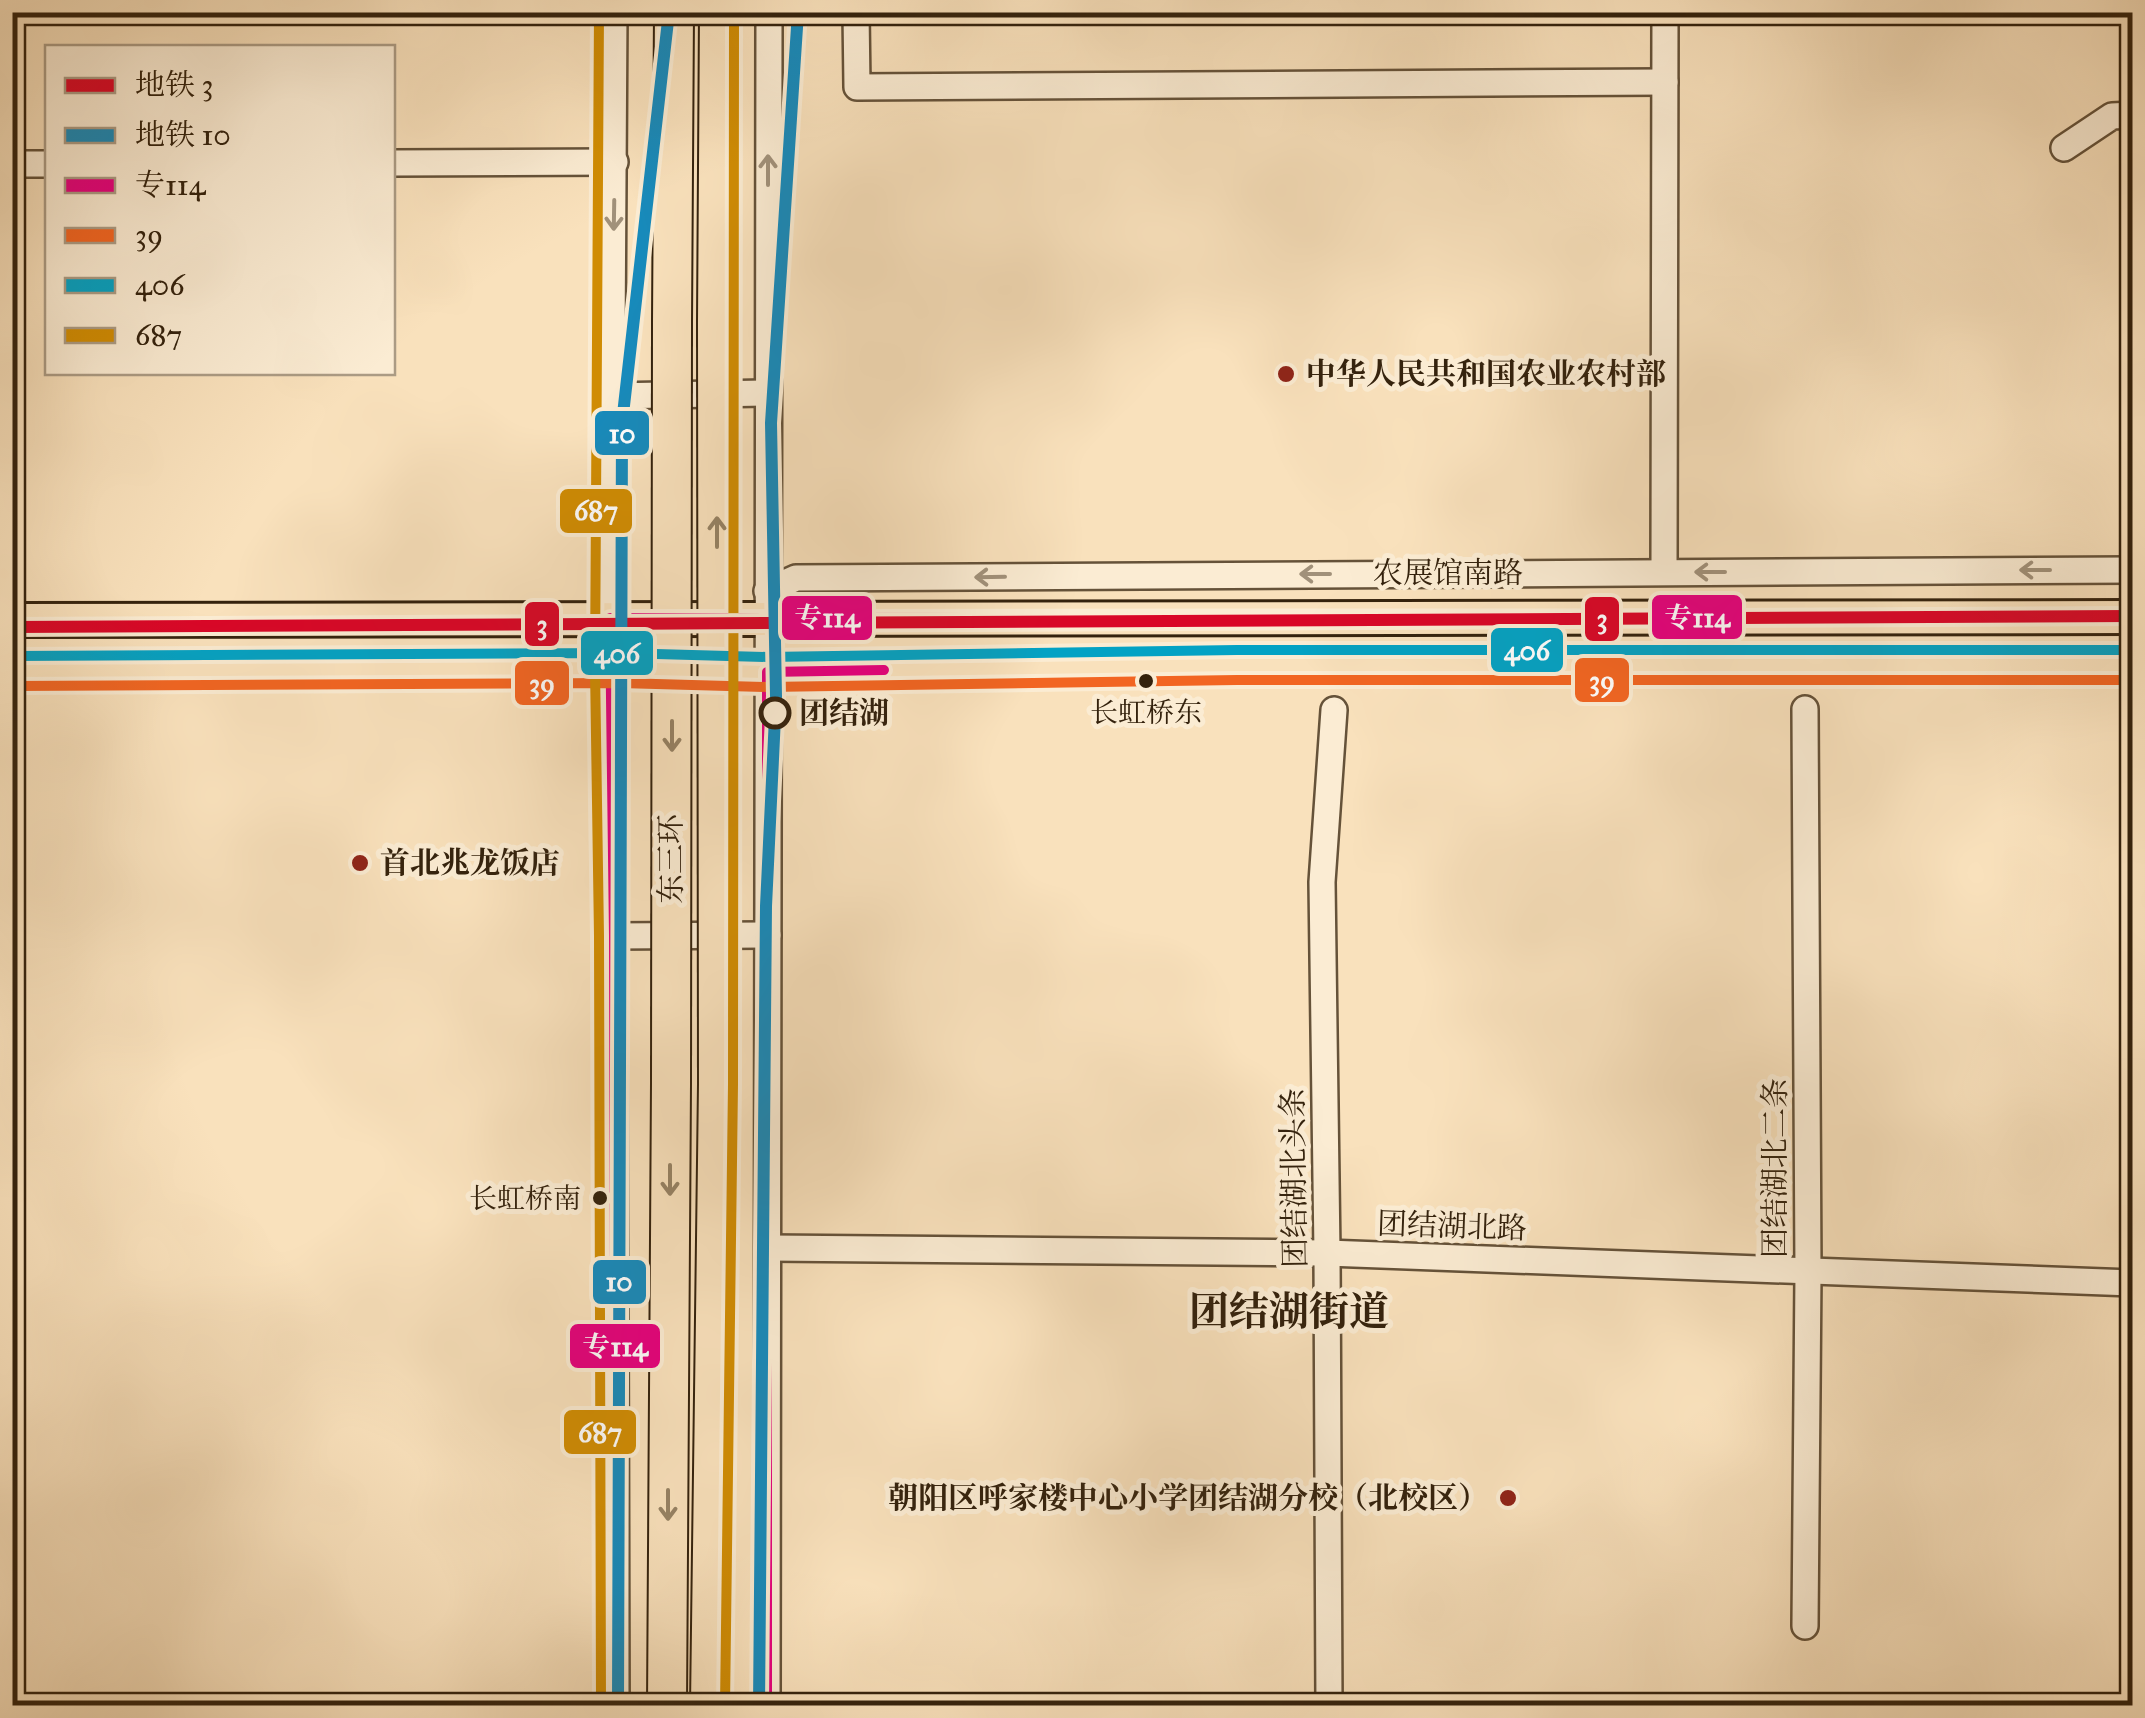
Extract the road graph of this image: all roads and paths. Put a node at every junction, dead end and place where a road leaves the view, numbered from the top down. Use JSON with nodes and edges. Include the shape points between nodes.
{"nodes":[{"id":1,"x":614,"y":12,"type":"edge"},
{"id":2,"x":674,"y":12,"type":"edge"},
{"id":3,"x":719,"y":12,"type":"edge"},
{"id":4,"x":769,"y":12,"type":"edge"},
{"id":5,"x":856,"y":12,"type":"edge"},
{"id":6,"x":1666,"y":12,"type":"edge"},
{"id":7,"x":1665,"y":82,"type":"junction"},
{"id":8,"x":2132,"y":115,"type":"edge"},
{"id":9,"x":2064,"y":148,"type":"dead end"},
{"id":10,"x":395,"y":162,"type":"edge"},
{"id":11,"x":615,"y":162,"type":"junction"},
{"id":12,"x":12,"y":164,"type":"edge"},
{"id":13,"x":45,"y":164,"type":"edge"},
{"id":14,"x":768,"y":393,"type":"junction"},
{"id":15,"x":612,"y":396,"type":"junction"},
{"id":16,"x":2132,"y":570,"type":"edge"},
{"id":17,"x":1664,"y":572,"type":"junction"},
{"id":18,"x":766,"y":605,"type":"junction"},
{"id":19,"x":2132,"y":617,"type":"edge"},
{"id":20,"x":610,"y":618,"type":"junction"},
{"id":21,"x":12,"y":620,"type":"edge"},
{"id":22,"x":2132,"y":666,"type":"edge"},
{"id":23,"x":610,"y":668,"type":"junction"},
{"id":24,"x":12,"y":671,"type":"edge"},
{"id":25,"x":767,"y":672,"type":"junction"},
{"id":26,"x":1804,"y":709,"type":"dead end"},
{"id":27,"x":1334,"y":710,"type":"dead end"},
{"id":28,"x":768,"y":935,"type":"junction"},
{"id":29,"x":614,"y":936,"type":"junction"},
{"id":30,"x":769,"y":1248,"type":"junction"},
{"id":31,"x":1328,"y":1254,"type":"junction"},
{"id":32,"x":1808,"y":1273,"type":"junction"},
{"id":33,"x":2132,"y":1283,"type":"edge"},
{"id":34,"x":1804,"y":1626,"type":"dead end"},
{"id":35,"x":616,"y":1706,"type":"edge"},
{"id":36,"x":667,"y":1706,"type":"edge"},
{"id":37,"x":710,"y":1706,"type":"edge"},
{"id":38,"x":767,"y":1706,"type":"edge"},
{"id":39,"x":1328,"y":1706,"type":"edge"}],
"edges":[{"from":1,"to":11,"type":"street"},
{"from":2,"to":36,"type":"highway","name":"东三环","one_way":true,"bridge":true},
{"from":37,"to":3,"type":"highway","name":"东三环","one_way":true,"bridge":true},
{"from":14,"to":4,"type":"street","one_way":true},
{"from":5,"to":7,"type":"street","via":[[857,87]]},
{"from":6,"to":7,"type":"street"},
{"from":7,"to":17,"type":"street"},
{"from":8,"to":9,"type":"street","via":[[2112,116]]},
{"from":10,"to":11,"type":"street"},
{"from":11,"to":15,"type":"street","one_way":true},
{"from":12,"to":13,"type":"street"},
{"from":14,"to":15,"type":"street"},
{"from":14,"to":18,"type":"street"},
{"from":15,"to":20,"type":"street"},
{"from":16,"to":17,"type":"street","name":"农展馆南路","one_way":true},
{"from":17,"to":18,"type":"street","name":"农展馆南路","one_way":true,"via":[[796,578]]},
{"from":18,"to":19,"type":"main road","name":"农展馆南路"},
{"from":18,"to":20,"type":"main road"},
{"from":18,"to":25,"type":"street"},
{"from":20,"to":21,"type":"main road"},
{"from":20,"to":23,"type":"street"},
{"from":22,"to":25,"type":"main road"},
{"from":23,"to":24,"type":"main road"},
{"from":23,"to":25,"type":"main road"},
{"from":23,"to":29,"type":"street"},
{"from":25,"to":28,"type":"street"},
{"from":26,"to":32,"type":"street","name":"团结湖北二条"},
{"from":27,"to":31,"type":"street","name":"团结湖北头条","via":[[1322,882]]},
{"from":28,"to":29,"type":"street"},
{"from":28,"to":30,"type":"street"},
{"from":29,"to":35,"type":"street"},
{"from":30,"to":31,"type":"street","name":"团结湖北路"},
{"from":30,"to":38,"type":"street"},
{"from":31,"to":32,"type":"street","name":"团结湖北路"},
{"from":31,"to":39,"type":"street","name":"团结湖北头条"},
{"from":32,"to":33,"type":"street","name":"团结湖北路"},
{"from":32,"to":34,"type":"street","name":"团结湖北二条"}]}
